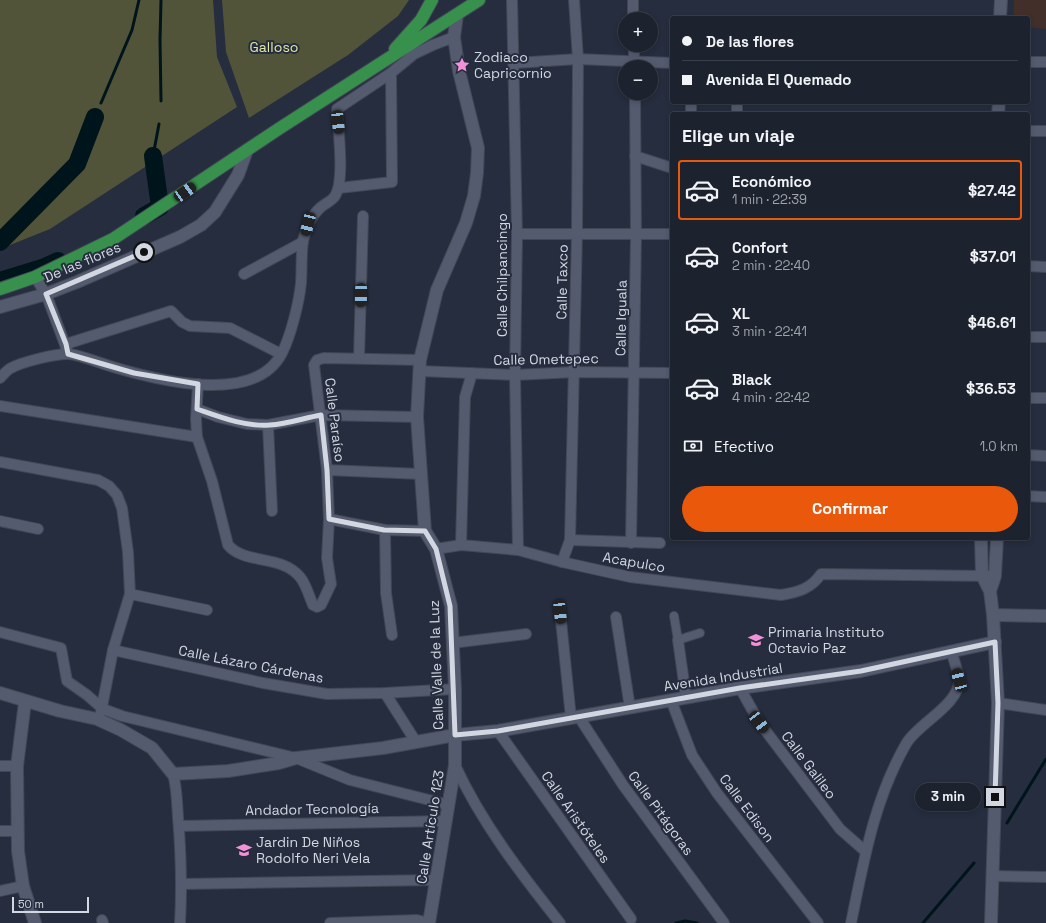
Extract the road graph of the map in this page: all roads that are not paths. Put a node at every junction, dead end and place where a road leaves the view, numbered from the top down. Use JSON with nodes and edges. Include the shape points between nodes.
{"nodes":[{"id":1,"x":432,"y":0,"type":"edge"},
{"id":2,"x":479,"y":0,"type":"edge"},
{"id":3,"x":512,"y":0,"type":"edge"},
{"id":4,"x":574,"y":0,"type":"edge"},
{"id":5,"x":633,"y":0,"type":"edge"},
{"id":6,"x":1001,"y":0,"type":"edge"},
{"id":7,"x":633,"y":12,"type":"edge"},
{"id":8,"x":457,"y":14,"type":"junction"},
{"id":9,"x":1000,"y":16,"type":"edge"},
{"id":10,"x":454,"y":37,"type":"junction"},
{"id":11,"x":386,"y":59,"type":"junction"},
{"id":12,"x":578,"y":59,"type":"junction"},
{"id":13,"x":1030,"y":62,"type":"edge"},
{"id":14,"x":1046,"y":62,"type":"edge"},
{"id":15,"x":515,"y":63,"type":"junction"},
{"id":16,"x":618,"y":63,"type":"edge"},
{"id":17,"x":658,"y":63,"type":"edge"},
{"id":18,"x":670,"y":63,"type":"edge"},
{"id":19,"x":391,"y":73,"type":"junction"},
{"id":20,"x":634,"y":100,"type":"edge"},
{"id":21,"x":1030,"y":131,"type":"edge"},
{"id":22,"x":1046,"y":132,"type":"edge"},
{"id":23,"x":247,"y":150,"type":"junction"},
{"id":24,"x":635,"y":156,"type":"junction"},
{"id":25,"x":670,"y":167,"type":"edge"},
{"id":26,"x":339,"y":188,"type":"junction"},
{"id":27,"x":363,"y":216,"type":"dead end"},
{"id":28,"x":577,"y":233,"type":"junction"},
{"id":29,"x":517,"y":234,"type":"junction"},
{"id":30,"x":670,"y":234,"type":"edge"},
{"id":31,"x":636,"y":235,"type":"junction"},
{"id":32,"x":303,"y":242,"type":"junction"},
{"id":33,"x":1030,"y":266,"type":"edge"},
{"id":34,"x":1046,"y":267,"type":"edge"},
{"id":35,"x":244,"y":274,"type":"dead end"},
{"id":36,"x":35,"y":277,"type":"junction"},
{"id":37,"x":0,"y":290,"type":"edge"},
{"id":38,"x":46,"y":294,"type":"junction"},
{"id":39,"x":0,"y":307,"type":"edge"},
{"id":40,"x":1030,"y":337,"type":"edge"},
{"id":41,"x":1046,"y":337,"type":"edge"},
{"id":42,"x":67,"y":349,"type":"junction"},
{"id":43,"x":282,"y":354,"type":"junction"},
{"id":44,"x":359,"y":358,"type":"junction"},
{"id":45,"x":420,"y":366,"type":"junction"},
{"id":46,"x":575,"y":372,"type":"junction"},
{"id":47,"x":472,"y":373,"type":"junction"},
{"id":48,"x":633,"y":373,"type":"junction"},
{"id":49,"x":670,"y":373,"type":"edge"},
{"id":50,"x":515,"y":375,"type":"junction"},
{"id":51,"x":0,"y":378,"type":"edge"},
{"id":52,"x":198,"y":384,"type":"junction"},
{"id":53,"x":1030,"y":398,"type":"edge"},
{"id":54,"x":1046,"y":398,"type":"edge"},
{"id":55,"x":0,"y":406,"type":"edge"},
{"id":56,"x":197,"y":409,"type":"junction"},
{"id":57,"x":321,"y":415,"type":"junction"},
{"id":58,"x":417,"y":418,"type":"junction"},
{"id":59,"x":268,"y":425,"type":"junction"},
{"id":60,"x":197,"y":437,"type":"junction"},
{"id":61,"x":1030,"y":455,"type":"edge"},
{"id":62,"x":1046,"y":456,"type":"edge"},
{"id":63,"x":0,"y":462,"type":"edge"},
{"id":64,"x":327,"y":470,"type":"junction"},
{"id":65,"x":421,"y":474,"type":"junction"},
{"id":66,"x":1030,"y":496,"type":"edge"},
{"id":67,"x":1046,"y":497,"type":"edge"},
{"id":68,"x":272,"y":511,"type":"dead end"},
{"id":69,"x":329,"y":519,"type":"junction"},
{"id":70,"x":0,"y":521,"type":"edge"},
{"id":71,"x":38,"y":529,"type":"dead end"},
{"id":72,"x":384,"y":530,"type":"junction"},
{"id":73,"x":425,"y":531,"type":"junction"},
{"id":74,"x":570,"y":540,"type":"junction"},
{"id":75,"x":981,"y":540,"type":"edge"},
{"id":76,"x":997,"y":540,"type":"edge"},
{"id":77,"x":631,"y":543,"type":"junction"},
{"id":78,"x":660,"y":544,"type":"dead end"},
{"id":79,"x":461,"y":545,"type":"junction"},
{"id":80,"x":436,"y":549,"type":"junction"},
{"id":81,"x":518,"y":550,"type":"junction"},
{"id":82,"x":562,"y":562,"type":"junction"},
{"id":83,"x":982,"y":575,"type":"junction"},
{"id":84,"x":995,"y":576,"type":"junction"},
{"id":85,"x":990,"y":591,"type":"junction"},
{"id":86,"x":130,"y":594,"type":"junction"},
{"id":87,"x":207,"y":610,"type":"dead end"},
{"id":88,"x":560,"y":612,"type":"dead end"},
{"id":89,"x":993,"y":615,"type":"junction"},
{"id":90,"x":674,"y":616,"type":"dead end"},
{"id":91,"x":1046,"y":616,"type":"edge"},
{"id":92,"x":616,"y":617,"type":"dead end"},
{"id":93,"x":0,"y":632,"type":"edge"},
{"id":94,"x":700,"y":633,"type":"dead end"},
{"id":95,"x":392,"y":634,"type":"dead end"},
{"id":96,"x":526,"y":634,"type":"dead end"},
{"id":97,"x":678,"y":640,"type":"junction"},
{"id":98,"x":995,"y":642,"type":"junction"},
{"id":99,"x":452,"y":644,"type":"junction"},
{"id":100,"x":113,"y":650,"type":"junction"},
{"id":101,"x":952,"y":653,"type":"junction"},
{"id":102,"x":740,"y":688,"type":"junction"},
{"id":103,"x":455,"y":689,"type":"junction"},
{"id":104,"x":0,"y":693,"type":"edge"},
{"id":105,"x":385,"y":693,"type":"junction"},
{"id":106,"x":686,"y":697,"type":"junction"},
{"id":107,"x":671,"y":700,"type":"junction"},
{"id":108,"x":25,"y":702,"type":"junction"},
{"id":109,"x":998,"y":703,"type":"junction"},
{"id":110,"x":630,"y":708,"type":"junction"},
{"id":111,"x":1046,"y":710,"type":"edge"},
{"id":112,"x":100,"y":714,"type":"junction"},
{"id":113,"x":575,"y":718,"type":"junction"},
{"id":114,"x":498,"y":731,"type":"junction"},
{"id":115,"x":455,"y":735,"type":"junction"},
{"id":116,"x":416,"y":742,"type":"junction"},
{"id":117,"x":296,"y":758,"type":"junction"},
{"id":118,"x":455,"y":765,"type":"junction"},
{"id":119,"x":0,"y":766,"type":"edge"},
{"id":120,"x":17,"y":766,"type":"junction"},
{"id":121,"x":173,"y":774,"type":"junction"},
{"id":122,"x":449,"y":804,"type":"junction"},
{"id":123,"x":446,"y":821,"type":"junction"},
{"id":124,"x":179,"y":826,"type":"junction"},
{"id":125,"x":0,"y":831,"type":"edge"},
{"id":126,"x":18,"y":831,"type":"junction"},
{"id":127,"x":866,"y":851,"type":"junction"},
{"id":128,"x":993,"y":876,"type":"junction"},
{"id":129,"x":1046,"y":877,"type":"edge"},
{"id":130,"x":436,"y":880,"type":"junction"},
{"id":131,"x":182,"y":884,"type":"junction"},
{"id":132,"x":23,"y":886,"type":"junction"},
{"id":133,"x":0,"y":890,"type":"edge"},
{"id":134,"x":631,"y":919,"type":"dead end"},
{"id":135,"x":35,"y":923,"type":"edge"},
{"id":136,"x":180,"y":923,"type":"edge"},
{"id":137,"x":330,"y":923,"type":"edge"},
{"id":138,"x":429,"y":923,"type":"edge"},
{"id":139,"x":560,"y":923,"type":"edge"},
{"id":140,"x":724,"y":923,"type":"edge"},
{"id":141,"x":818,"y":923,"type":"edge"},
{"id":142,"x":851,"y":923,"type":"edge"},
{"id":143,"x":991,"y":923,"type":"edge"}],
"edges":[{"from":1,"to":11,"type":"highway","via":[[420,20]]},
{"from":2,"to":8,"type":"highway"},
{"from":3,"to":15,"type":"street","name":"Calle Chilpancingo"},
{"from":4,"to":12,"type":"street","name":"Calle Taxco"},
{"from":5,"to":7,"type":"street"},
{"from":6,"to":9,"type":"street"},
{"from":8,"to":10,"type":"street","name":"Calle Valle de la Luz"},
{"from":8,"to":11,"type":"highway"},
{"from":10,"to":19,"type":"street","via":[[414,54]]},
{"from":10,"to":45,"type":"street","name":"Calle Valle de la Luz","via":[[459,71],[478,148],[477,173],[474,196],[466,223],[437,290]]},
{"from":11,"to":23,"type":"highway"},
{"from":12,"to":15,"type":"street"},
{"from":12,"to":16,"type":"street"},
{"from":12,"to":28,"type":"street","name":"Calle Taxco"},
{"from":13,"to":14,"type":"street"},
{"from":15,"to":29,"type":"street","name":"Calle Chilpancingo"},
{"from":17,"to":18,"type":"street"},
{"from":19,"to":26,"type":"street","via":[[337,109]]},
{"from":19,"to":26,"type":"street","via":[[392,182]]},
{"from":20,"to":24,"type":"street","name":"Calle Iguala"},
{"from":21,"to":22,"type":"street"},
{"from":23,"to":36,"type":"highway","via":[[113,239]]},
{"from":23,"to":38,"type":"street","name":"De las flores","via":[[238,175],[215,212],[201,225],[180,237]]},
{"from":24,"to":25,"type":"street"},
{"from":24,"to":31,"type":"street","name":"Calle Iguala"},
{"from":26,"to":32,"type":"street","via":[[335,196],[318,210],[308,224]]},
{"from":27,"to":44,"type":"street"},
{"from":28,"to":29,"type":"street"},
{"from":28,"to":31,"type":"street"},
{"from":28,"to":46,"type":"street","name":"Calle Taxco"},
{"from":29,"to":50,"type":"street","name":"Calle Chilpancingo"},
{"from":30,"to":31,"type":"street"},
{"from":31,"to":48,"type":"street","name":"Calle Iguala"},
{"from":32,"to":35,"type":"street"},
{"from":32,"to":43,"type":"street","via":[[301,285]]},
{"from":33,"to":34,"type":"street"},
{"from":36,"to":37,"type":"highway"},
{"from":36,"to":38,"type":"street"},
{"from":38,"to":39,"type":"street","name":"De las flores"},
{"from":38,"to":42,"type":"street"},
{"from":40,"to":41,"type":"street"},
{"from":42,"to":43,"type":"street","via":[[171,311],[190,326],[230,328]]},
{"from":42,"to":51,"type":"street","via":[[10,368]]},
{"from":42,"to":52,"type":"street","via":[[134,373]]},
{"from":43,"to":52,"type":"street","via":[[269,369],[252,380],[230,385]]},
{"from":44,"to":45,"type":"street","name":"Calle Paraíso"},
{"from":44,"to":57,"type":"street","name":"Calle Paraíso","via":[[317,360],[314,365]]},
{"from":45,"to":47,"type":"street","name":"Calle Ometepec"},
{"from":45,"to":58,"type":"street","name":"Calle Valle de la Luz"},
{"from":46,"to":48,"type":"street","name":"Calle Ometepec"},
{"from":46,"to":50,"type":"street","name":"Calle Ometepec"},
{"from":46,"to":74,"type":"street","name":"Calle Taxco"},
{"from":47,"to":50,"type":"street","name":"Calle Ometepec"},
{"from":47,"to":79,"type":"street","via":[[466,397]]},
{"from":48,"to":49,"type":"street","name":"Calle Ometepec"},
{"from":48,"to":77,"type":"street","name":"Calle Iguala"},
{"from":50,"to":81,"type":"street","name":"Calle Chilpancingo"},
{"from":52,"to":56,"type":"street"},
{"from":53,"to":54,"type":"street"},
{"from":55,"to":60,"type":"street"},
{"from":56,"to":59,"type":"street","via":[[233,420]]},
{"from":56,"to":60,"type":"street"},
{"from":57,"to":58,"type":"street"},
{"from":57,"to":59,"type":"street"},
{"from":57,"to":64,"type":"street","name":"Calle Paraíso"},
{"from":58,"to":65,"type":"street","name":"Calle Valle de la Luz"},
{"from":59,"to":68,"type":"street"},
{"from":60,"to":69,"type":"street","name":"Calle Paraíso","via":[[212,481],[228,545],[234,553],[267,559],[289,569],[299,576],[317,607],[321,605],[331,584],[326,558]]},
{"from":61,"to":62,"type":"street"},
{"from":63,"to":86,"type":"street","via":[[98,480],[109,486],[117,495],[122,508]]},
{"from":64,"to":65,"type":"street"},
{"from":64,"to":69,"type":"street","name":"Calle Paraíso"},
{"from":65,"to":73,"type":"street","name":"Calle Valle de la Luz"},
{"from":66,"to":67,"type":"street"},
{"from":69,"to":72,"type":"street"},
{"from":70,"to":71,"type":"street"},
{"from":72,"to":73,"type":"street"},
{"from":72,"to":95,"type":"street","via":[[386,593]]},
{"from":73,"to":80,"type":"street","name":"Calle Valle de la Luz"},
{"from":74,"to":77,"type":"street"},
{"from":74,"to":82,"type":"street","name":"Calle Taxco"},
{"from":75,"to":83,"type":"street"},
{"from":76,"to":84,"type":"street"},
{"from":77,"to":78,"type":"street"},
{"from":79,"to":80,"type":"street","name":"Acapulco"},
{"from":79,"to":81,"type":"street","name":"Acapulco"},
{"from":80,"to":99,"type":"street","name":"Calle Valle de la Luz","via":[[450,606]]},
{"from":81,"to":82,"type":"street","name":"Acapulco"},
{"from":82,"to":83,"type":"street","name":"Acapulco","via":[[665,582],[781,594],[798,592],[815,583],[820,574]]},
{"from":83,"to":84,"type":"street"},
{"from":83,"to":85,"type":"street"},
{"from":84,"to":85,"type":"street"},
{"from":85,"to":89,"type":"street"},
{"from":86,"to":87,"type":"street"},
{"from":86,"to":100,"type":"street"},
{"from":88,"to":113,"type":"street"},
{"from":89,"to":91,"type":"street"},
{"from":89,"to":98,"type":"street"},
{"from":90,"to":97,"type":"street"},
{"from":92,"to":110,"type":"street"},
{"from":93,"to":112,"type":"street","via":[[61,648],[67,681],[87,695]]},
{"from":94,"to":97,"type":"street"},
{"from":96,"to":99,"type":"street"},
{"from":97,"to":106,"type":"street"},
{"from":98,"to":101,"type":"street","name":"Avenida Industrial"},
{"from":98,"to":109,"type":"street"},
{"from":99,"to":103,"type":"street","name":"Calle Valle de la Luz"},
{"from":100,"to":105,"type":"street","name":"Calle Lázaro Cárdenas","via":[[263,683],[327,694]]},
{"from":100,"to":112,"type":"street"},
{"from":101,"to":102,"type":"street","name":"Avenida Industrial","via":[[861,671]]},
{"from":101,"to":127,"type":"street","via":[[959,680],[958,688],[952,699],[907,742],[883,790]]},
{"from":102,"to":106,"type":"street","name":"Avenida Industrial"},
{"from":102,"to":127,"type":"street","name":"Calle Galileo","via":[[759,722],[840,829]]},
{"from":103,"to":105,"type":"street","name":"Calle Lázaro Cárdenas"},
{"from":103,"to":115,"type":"street","name":"Calle Valle de la Luz"},
{"from":104,"to":108,"type":"street"},
{"from":105,"to":116,"type":"street"},
{"from":106,"to":107,"type":"street","name":"Avenida Industrial"},
{"from":107,"to":110,"type":"street","name":"Avenida Industrial"},
{"from":107,"to":141,"type":"street","name":"Calle Edison","via":[[692,755],[717,793]]},
{"from":108,"to":112,"type":"street"},
{"from":108,"to":120,"type":"street"},
{"from":109,"to":111,"type":"street"},
{"from":109,"to":128,"type":"street"},
{"from":110,"to":113,"type":"street","name":"Avenida Industrial"},
{"from":112,"to":117,"type":"street","via":[[122,716]]},
{"from":112,"to":121,"type":"street","via":[[152,748]]},
{"from":113,"to":114,"type":"street","name":"Avenida Industrial"},
{"from":113,"to":140,"type":"street","name":"Calle Pitágoras"},
{"from":114,"to":115,"type":"street","name":"Avenida Industrial"},
{"from":114,"to":134,"type":"street","name":"Calle Aristóteles"},
{"from":115,"to":116,"type":"street","name":"Calle Valle de la Luz"},
{"from":115,"to":118,"type":"street","name":"Calle Artículo 123"},
{"from":116,"to":117,"type":"street","name":"Calle Valle de la Luz"},
{"from":117,"to":121,"type":"street","name":"Calle Valle de la Luz","via":[[228,771]]},
{"from":117,"to":122,"type":"street","via":[[350,780]]},
{"from":118,"to":122,"type":"street","name":"Calle Artículo 123"},
{"from":118,"to":139,"type":"street","via":[[466,790],[523,877]]},
{"from":119,"to":120,"type":"street"},
{"from":120,"to":126,"type":"street"},
{"from":121,"to":124,"type":"street"},
{"from":122,"to":123,"type":"street","name":"Calle Artículo 123"},
{"from":123,"to":124,"type":"street","name":"Andador Tecnología"},
{"from":123,"to":130,"type":"street","name":"Calle Artículo 123"},
{"from":124,"to":131,"type":"street"},
{"from":125,"to":126,"type":"street"},
{"from":126,"to":132,"type":"street"},
{"from":127,"to":142,"type":"street"},
{"from":128,"to":129,"type":"street"},
{"from":128,"to":143,"type":"street"},
{"from":130,"to":131,"type":"street"},
{"from":130,"to":138,"type":"street","name":"Calle Artículo 123"},
{"from":131,"to":136,"type":"street"},
{"from":132,"to":133,"type":"street"},
{"from":132,"to":135,"type":"street"},
{"from":137,"to":138,"type":"street","via":[[417,920]]}]}
